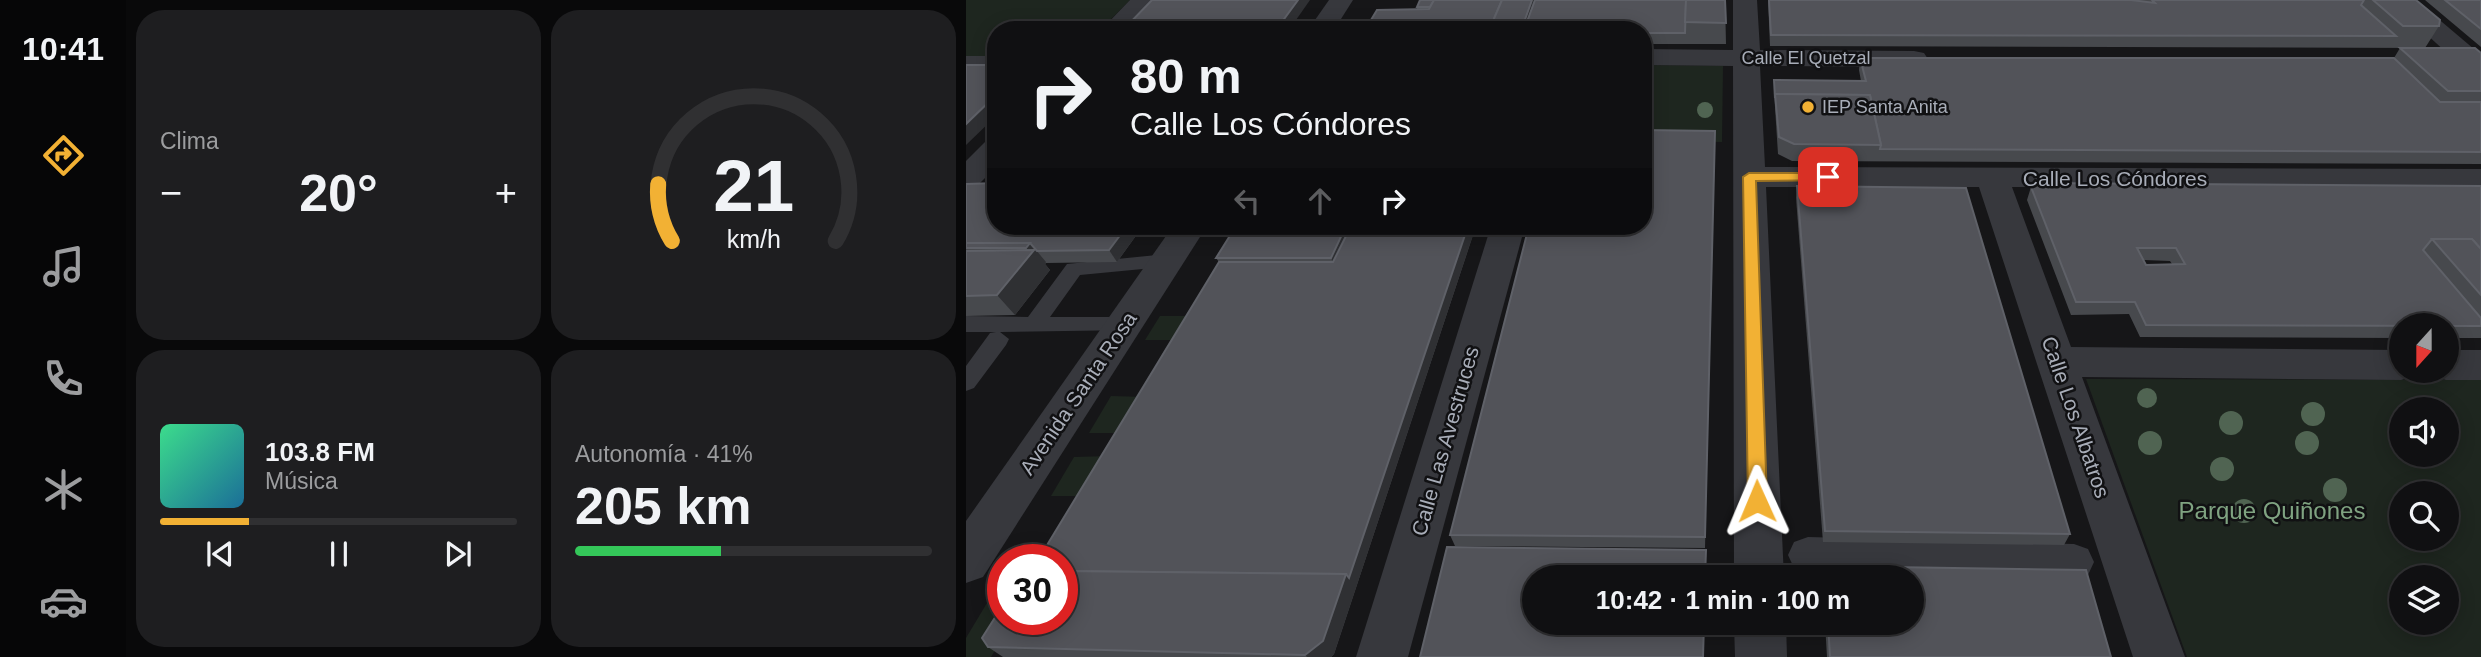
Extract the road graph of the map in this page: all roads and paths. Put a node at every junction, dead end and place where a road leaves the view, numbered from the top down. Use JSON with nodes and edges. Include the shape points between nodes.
{"nodes":[{"id":1,"x":1144,"y":0,"type":"edge"},
{"id":2,"x":1341,"y":0,"type":"edge"},
{"id":3,"x":1745,"y":0,"type":"edge"},
{"id":4,"x":2401,"y":0,"type":"edge"},
{"id":5,"x":1123,"y":21,"type":"edge"},
{"id":6,"x":1327,"y":21,"type":"edge"},
{"id":7,"x":1652,"y":57,"type":"edge"},
{"id":8,"x":1746,"y":58,"type":"junction"},
{"id":9,"x":1939,"y":59,"type":"edge"},
{"id":10,"x":2429,"y":62,"type":"edge"},
{"id":11,"x":966,"y":64,"type":"edge"},
{"id":12,"x":987,"y":64,"type":"edge"},
{"id":13,"x":2477,"y":66,"type":"edge"},
{"id":14,"x":987,"y":158,"type":"edge"},
{"id":15,"x":1749,"y":177,"type":"junction"},
{"id":16,"x":1992,"y":177,"type":"junction"},
{"id":17,"x":966,"y":179,"type":"edge"},
{"id":18,"x":987,"y":179,"type":"edge"},
{"id":19,"x":2481,"y":179,"type":"edge"},
{"id":20,"x":1184,"y":235,"type":"edge"},
{"id":21,"x":1505,"y":235,"type":"edge"},
{"id":22,"x":1167,"y":261,"type":"junction"},
{"id":23,"x":966,"y":324,"type":"edge"},
{"id":24,"x":1034,"y":324,"type":"junction"},
{"id":25,"x":1124,"y":325,"type":"junction"},
{"id":26,"x":998,"y":339,"type":"dead end"},
{"id":27,"x":2056,"y":362,"type":"junction"},
{"id":28,"x":2389,"y":365,"type":"edge"},
{"id":29,"x":2459,"y":365,"type":"edge"},
{"id":30,"x":2481,"y":365,"type":"edge"},
{"id":31,"x":966,"y":382,"type":"edge"},
{"id":32,"x":1808,"y":555,"type":"dead end"},
{"id":33,"x":966,"y":561,"type":"edge"},
{"id":34,"x":2074,"y":562,"type":"dead end"},
{"id":35,"x":1759,"y":565,"type":"edge"},
{"id":36,"x":1760,"y":635,"type":"edge"},
{"id":37,"x":1382,"y":657,"type":"edge"},
{"id":38,"x":1761,"y":657,"type":"edge"},
{"id":39,"x":2159,"y":657,"type":"edge"}],
"edges":[{"from":1,"to":5,"type":"street"},
{"from":2,"to":6,"type":"street"},
{"from":3,"to":8,"type":"street"},
{"from":4,"to":13,"type":"street"},
{"from":7,"to":8,"type":"street","name":"Calle El Quetzal"},
{"from":8,"to":9,"type":"street","name":"Calle El Quetzal"},
{"from":8,"to":15,"type":"street"},
{"from":10,"to":13,"type":"street"},
{"from":11,"to":12,"type":"street"},
{"from":14,"to":17,"type":"street"},
{"from":15,"to":16,"type":"street","name":"Calle Los Cóndores"},
{"from":15,"to":35,"type":"street"},
{"from":16,"to":19,"type":"street","name":"Calle Los Cóndores"},
{"from":16,"to":27,"type":"street","name":"Calle Los Albatros"},
{"from":17,"to":18,"type":"street"},
{"from":20,"to":22,"type":"street","name":"Avenida Santa Rosa"},
{"from":21,"to":37,"type":"street","name":"Calle Las Avestruces"},
{"from":22,"to":24,"type":"lane","via":[[1074,269]]},
{"from":22,"to":25,"type":"street","name":"Avenida Santa Rosa"},
{"from":23,"to":24,"type":"lane"},
{"from":24,"to":25,"type":"lane"},
{"from":25,"to":33,"type":"street","name":"Avenida Santa Rosa"},
{"from":26,"to":31,"type":"lane"},
{"from":27,"to":28,"type":"street"},
{"from":27,"to":39,"type":"street","name":"Calle Los Albatros"},
{"from":29,"to":30,"type":"street"},
{"from":32,"to":34,"type":"street"},
{"from":36,"to":38,"type":"street"}]}
